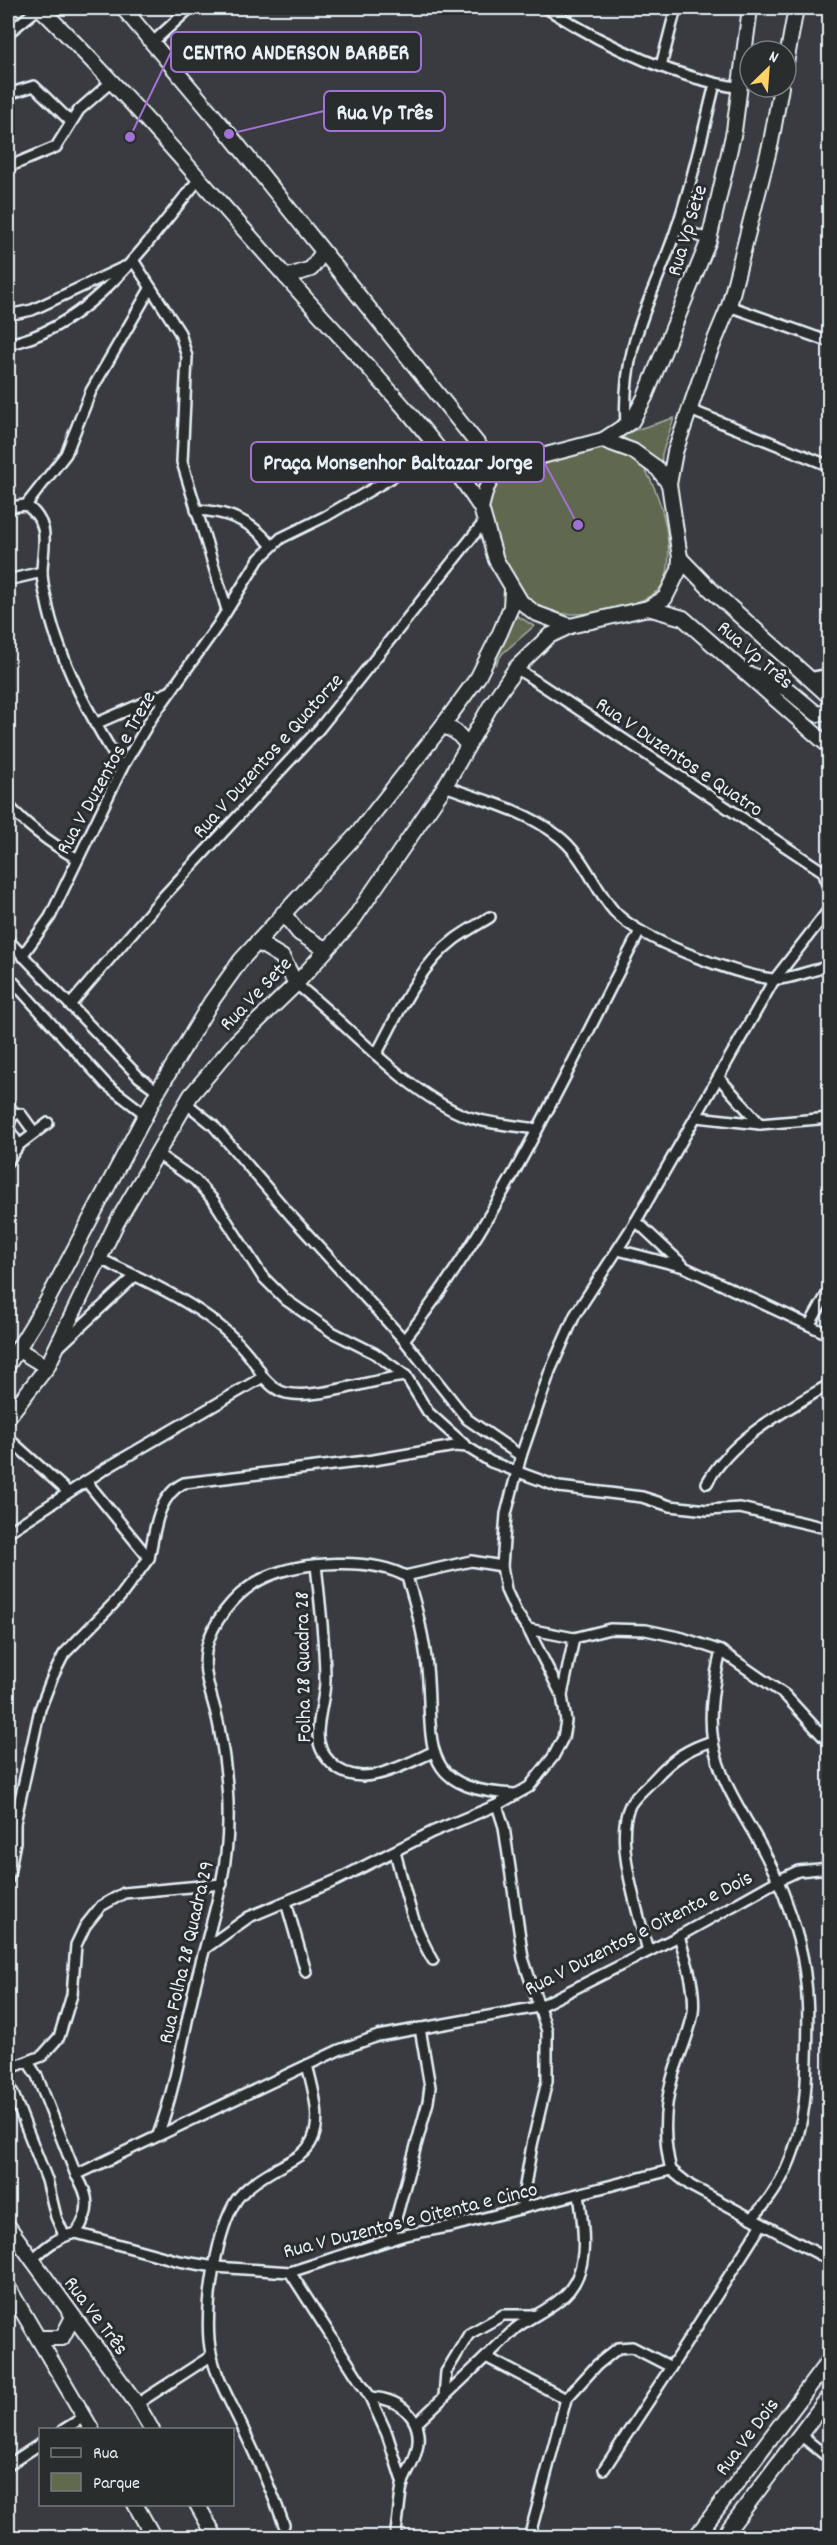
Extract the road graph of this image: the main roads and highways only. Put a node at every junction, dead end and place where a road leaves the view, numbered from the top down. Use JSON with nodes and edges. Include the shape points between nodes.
{"nodes":[{"id":1,"x":123,"y":8,"type":"edge"},
{"id":2,"x":750,"y":8,"type":"edge"},
{"id":3,"x":796,"y":8,"type":"edge"},
{"id":4,"x":44,"y":10,"type":"edge"},
{"id":5,"x":748,"y":39,"type":"edge"},
{"id":6,"x":787,"y":39,"type":"edge"},
{"id":7,"x":738,"y":99,"type":"edge"},
{"id":8,"x":779,"y":99,"type":"edge"},
{"id":9,"x":323,"y":252,"type":"junction"},
{"id":10,"x":286,"y":277,"type":"junction"},
{"id":11,"x":603,"y":440,"type":"junction"},
{"id":12,"x":504,"y":466,"type":"junction"},
{"id":13,"x":669,"y":484,"type":"junction"},
{"id":14,"x":481,"y":508,"type":"junction"},
{"id":15,"x":680,"y":558,"type":"junction"},
{"id":16,"x":512,"y":590,"type":"junction"},
{"id":17,"x":648,"y":608,"type":"junction"},
{"id":18,"x":570,"y":626,"type":"junction"},
{"id":19,"x":747,"y":674,"type":"junction"},
{"id":20,"x":830,"y":698,"type":"edge"},
{"id":21,"x":830,"y":712,"type":"edge"},
{"id":22,"x":443,"y":725,"type":"junction"},
{"id":23,"x":468,"y":746,"type":"junction"},
{"id":24,"x":830,"y":747,"type":"edge"},
{"id":25,"x":283,"y":913,"type":"junction"},
{"id":26,"x":257,"y":942,"type":"junction"},
{"id":27,"x":325,"y":949,"type":"junction"},
{"id":28,"x":296,"y":984,"type":"junction"},
{"id":29,"x":19,"y":1350,"type":"junction"},
{"id":30,"x":8,"y":1365,"type":"edge"},
{"id":31,"x":47,"y":1366,"type":"junction"},
{"id":32,"x":8,"y":1417,"type":"edge"},
{"id":33,"x":8,"y":2226,"type":"edge"},
{"id":34,"x":8,"y":2287,"type":"edge"},
{"id":35,"x":73,"y":2317,"type":"junction"},
{"id":36,"x":38,"y":2338,"type":"junction"},
{"id":37,"x":830,"y":2359,"type":"edge"},
{"id":38,"x":830,"y":2396,"type":"edge"},
{"id":39,"x":91,"y":2428,"type":"edge"},
{"id":40,"x":151,"y":2428,"type":"edge"},
{"id":41,"x":136,"y":2506,"type":"edge"},
{"id":42,"x":198,"y":2506,"type":"edge"},
{"id":43,"x":154,"y":2538,"type":"edge"},
{"id":44,"x":216,"y":2538,"type":"edge"},
{"id":45,"x":695,"y":2538,"type":"edge"},
{"id":46,"x":722,"y":2538,"type":"edge"}],
"edges":[{"from":1,"to":9,"type":"main road"},
{"from":2,"to":5,"type":"main road","name":"Rua Vp Sete"},
{"from":3,"to":6,"type":"main road"},
{"from":4,"to":10,"type":"main road"},
{"from":7,"to":11,"type":"main road","name":"Rua Vp Sete","via":[[709,240],[645,398],[632,421]]},
{"from":8,"to":13,"type":"main road","via":[[729,306],[675,452]]},
{"from":9,"to":10,"type":"main road","via":[[311,269]]},
{"from":9,"to":12,"type":"main road","via":[[488,457]]},
{"from":10,"to":14,"type":"main road","via":[[441,449]]},
{"from":11,"to":12,"type":"main road"},
{"from":11,"to":13,"type":"main road","via":[[633,451],[658,469]]},
{"from":12,"to":14,"type":"main road","via":[[494,474]]},
{"from":13,"to":15,"type":"main road"},
{"from":14,"to":16,"type":"main road","via":[[496,560]]},
{"from":15,"to":17,"type":"main road","via":[[675,581],[665,598]]},
{"from":15,"to":20,"type":"main road","name":"Rua Vp Três"},
{"from":16,"to":18,"type":"main road","via":[[535,613]]},
{"from":16,"to":22,"type":"main road","name":"Rua Ve Sete","via":[[511,607],[496,642],[478,677]]},
{"from":17,"to":18,"type":"main road"},
{"from":17,"to":19,"type":"main road","name":"Rua Vp Três","via":[[683,618]]},
{"from":18,"to":23,"type":"main road","name":"Rua Ve Sete","via":[[549,636],[516,668]]},
{"from":19,"to":21,"type":"main road","via":[[787,690],[817,714]]},
{"from":19,"to":24,"type":"main road","name":"Rua Vp Três"},
{"from":22,"to":23,"type":"main road","via":[[456,732]]},
{"from":22,"to":25,"type":"main road","name":"Rua Ve Sete","via":[[358,833]]},
{"from":23,"to":27,"type":"main road","name":"Rua Ve Sete","via":[[378,886]]},
{"from":25,"to":26,"type":"main road","name":"Rua Ve Sete"},
{"from":25,"to":27,"type":"main road","via":[[298,933]]},
{"from":26,"to":28,"type":"main road","via":[[282,957]]},
{"from":26,"to":29,"type":"main road","name":"Rua Ve Sete","via":[[228,976],[158,1091]]},
{"from":27,"to":28,"type":"main road","name":"Rua Ve Sete"},
{"from":28,"to":31,"type":"main road","name":"Rua Ve Sete","via":[[236,1042],[186,1103],[98,1258]]},
{"from":29,"to":30,"type":"main road","name":"Rua Ve Sete"},
{"from":29,"to":31,"type":"main road"},
{"from":31,"to":32,"type":"main road","name":"Rua Ve Sete"},
{"from":33,"to":35,"type":"main road","name":"Rua Ve Três"},
{"from":34,"to":36,"type":"main road"},
{"from":35,"to":36,"type":"main road","via":[[62,2338]]},
{"from":35,"to":40,"type":"main road","name":"Rua Ve Três"},
{"from":36,"to":39,"type":"main road"},
{"from":37,"to":45,"type":"main road","name":"Rua Ve Dois"},
{"from":38,"to":46,"type":"main road","name":"Rua Ve Dois"},
{"from":41,"to":43,"type":"main road"},
{"from":42,"to":44,"type":"main road"}]}
